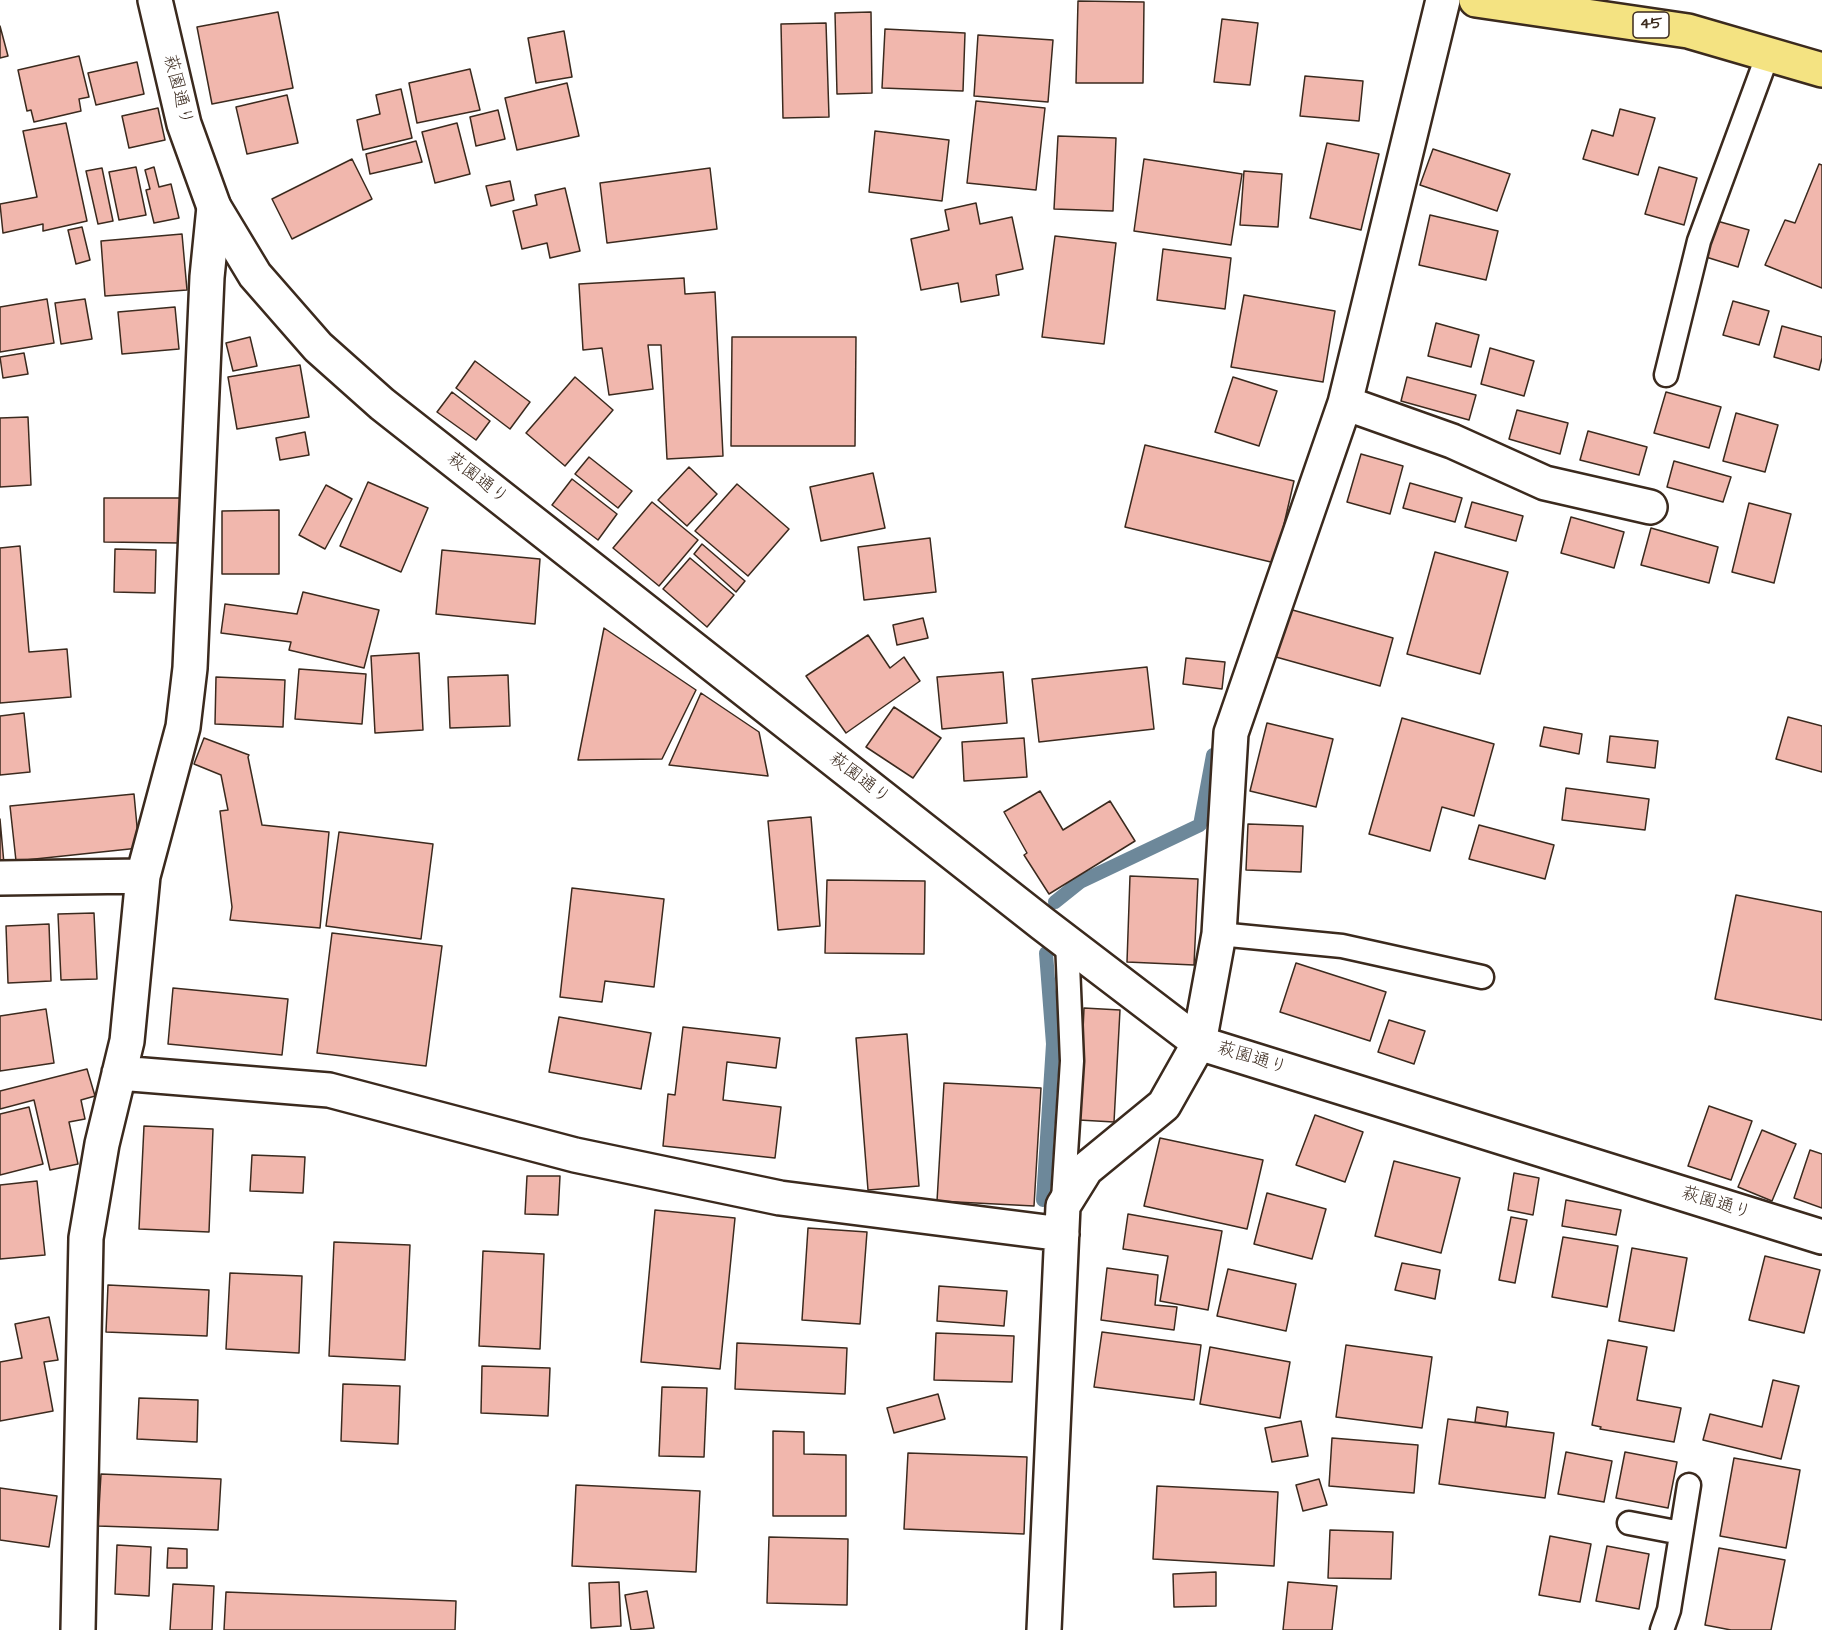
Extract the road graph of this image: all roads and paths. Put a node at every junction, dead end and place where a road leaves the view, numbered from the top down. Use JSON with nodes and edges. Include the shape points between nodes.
{"nodes":[{"id":1,"x":155,"y":0,"type":"edge"},
{"id":2,"x":1443,"y":0,"type":"edge"},
{"id":3,"x":1476,"y":0,"type":"edge"},
{"id":4,"x":1768,"y":54,"type":"junction"},
{"id":5,"x":1822,"y":70,"type":"edge"},
{"id":6,"x":214,"y":207,"type":"junction"},
{"id":7,"x":1665,"y":375,"type":"dead end"},
{"id":8,"x":1345,"y":403,"type":"junction"},
{"id":9,"x":1650,"y":507,"type":"dead end"},
{"id":10,"x":143,"y":876,"type":"junction"},
{"id":11,"x":0,"y":878,"type":"edge"},
{"id":12,"x":1219,"y":934,"type":"junction"},
{"id":13,"x":1067,"y":941,"type":"junction"},
{"id":14,"x":1482,"y":977,"type":"dead end"},
{"id":15,"x":1199,"y":1043,"type":"junction"},
{"id":16,"x":119,"y":1073,"type":"junction"},
{"id":17,"x":1063,"y":1220,"type":"junction"},
{"id":18,"x":1822,"y":1237,"type":"edge"},
{"id":19,"x":1689,"y":1485,"type":"dead end"},
{"id":20,"x":1629,"y":1523,"type":"dead end"},
{"id":21,"x":1681,"y":1533,"type":"junction"},
{"id":22,"x":78,"y":1630,"type":"edge"},
{"id":23,"x":1044,"y":1630,"type":"edge"},
{"id":24,"x":1662,"y":1630,"type":"edge"}],
"edges":[{"from":1,"to":6,"type":"street","name":"萩園通り","via":[[184,124]]},
{"from":2,"to":8,"type":"street"},
{"from":3,"to":4,"type":"main road","number":"45","via":[[1688,31]]},
{"from":4,"to":5,"type":"main road","number":"45"},
{"from":4,"to":7,"type":"lane","via":[[1700,241]]},
{"from":6,"to":10,"type":"street","via":[[207,277],[190,668],[183,727]]},
{"from":6,"to":13,"type":"street","name":"萩園通り","via":[[255,275],[318,347],[382,404]]},
{"from":8,"to":9,"type":"street","via":[[1452,441],[1545,483]]},
{"from":8,"to":12,"type":"street","via":[[1231,733]]},
{"from":10,"to":11,"type":"street"},
{"from":10,"to":16,"type":"street","via":[[127,1041]]},
{"from":12,"to":14,"type":"lane","via":[[1342,946]]},
{"from":12,"to":15,"type":"street"},
{"from":13,"to":15,"type":"street","name":"萩園通り"},
{"from":13,"to":17,"type":"lane","via":[[1072,1060]]},
{"from":15,"to":17,"type":"street","via":[[1164,1105],[1086,1168]]},
{"from":15,"to":18,"type":"street","name":"萩園通り"},
{"from":16,"to":17,"type":"street","via":[[329,1090],[575,1155],[780,1198]]},
{"from":16,"to":22,"type":"street","via":[[86,1238]]},
{"from":17,"to":23,"type":"street"},
{"from":19,"to":21,"type":"lane"},
{"from":20,"to":21,"type":"lane"},
{"from":21,"to":24,"type":"lane","via":[[1669,1610]]}]}
